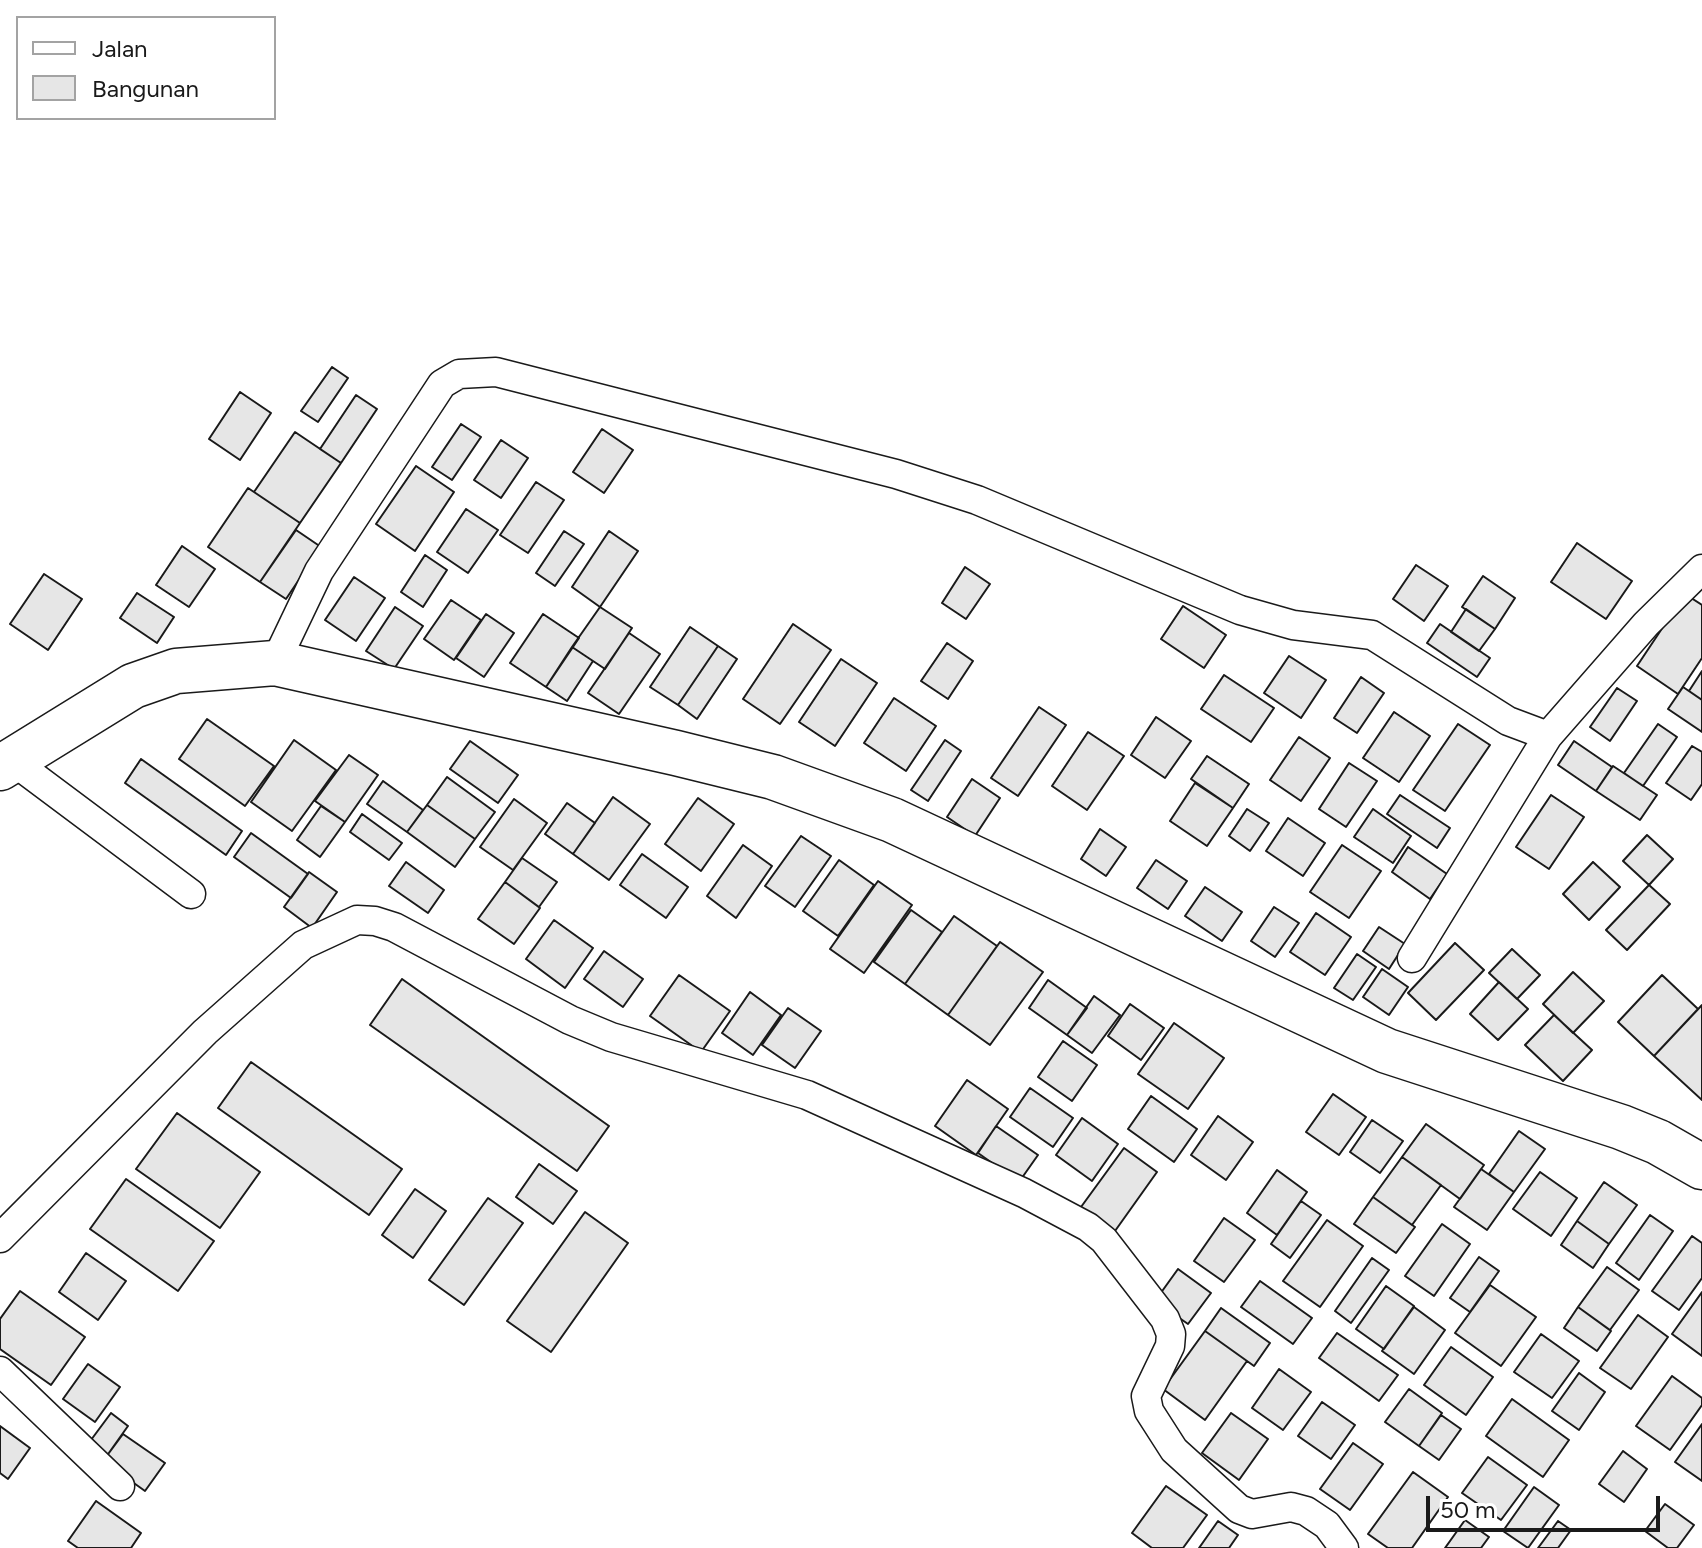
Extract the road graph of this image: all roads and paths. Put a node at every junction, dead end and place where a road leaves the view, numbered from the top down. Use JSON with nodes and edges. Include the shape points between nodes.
{"nodes":[{"id":1,"x":1702,"y":569,"type":"edge"},
{"id":2,"x":275,"y":663,"type":"junction"},
{"id":3,"x":1548,"y":736,"type":"junction"},
{"id":4,"x":7,"y":764,"type":"edge"},
{"id":5,"x":191,"y":894,"type":"dead end"},
{"id":6,"x":1412,"y":958,"type":"dead end"},
{"id":7,"x":1702,"y":1167,"type":"edge"},
{"id":8,"x":0,"y":1238,"type":"edge"},
{"id":9,"x":0,"y":1371,"type":"edge"},
{"id":10,"x":120,"y":1486,"type":"dead end"},
{"id":11,"x":1344,"y":1548,"type":"edge"}],
"edges":[{"from":1,"to":3,"type":"street"},
{"from":2,"to":3,"type":"street","via":[[319,571],[442,384],[459,374],[496,372],[896,474],[977,500],[1240,610],[1293,625],[1372,635],[1508,721]]},
{"from":2,"to":4,"type":"main road","via":[[176,671],[133,686]]},
{"from":2,"to":7,"type":"main road","via":[[773,777],[892,820],[1387,1051],[1607,1122]]},
{"from":3,"to":6,"type":"street"},
{"from":4,"to":5,"type":"street"},
{"from":8,"to":11,"type":"street","via":[[205,1032],[303,945],[357,920],[375,921],[570,1020],[807,1095],[1088,1227],[1104,1240],[1171,1334],[1146,1396],[1149,1411],[1174,1450],[1239,1509],[1252,1514],[1291,1507],[1306,1511],[1327,1525]]},
{"from":9,"to":10,"type":"street"}]}
